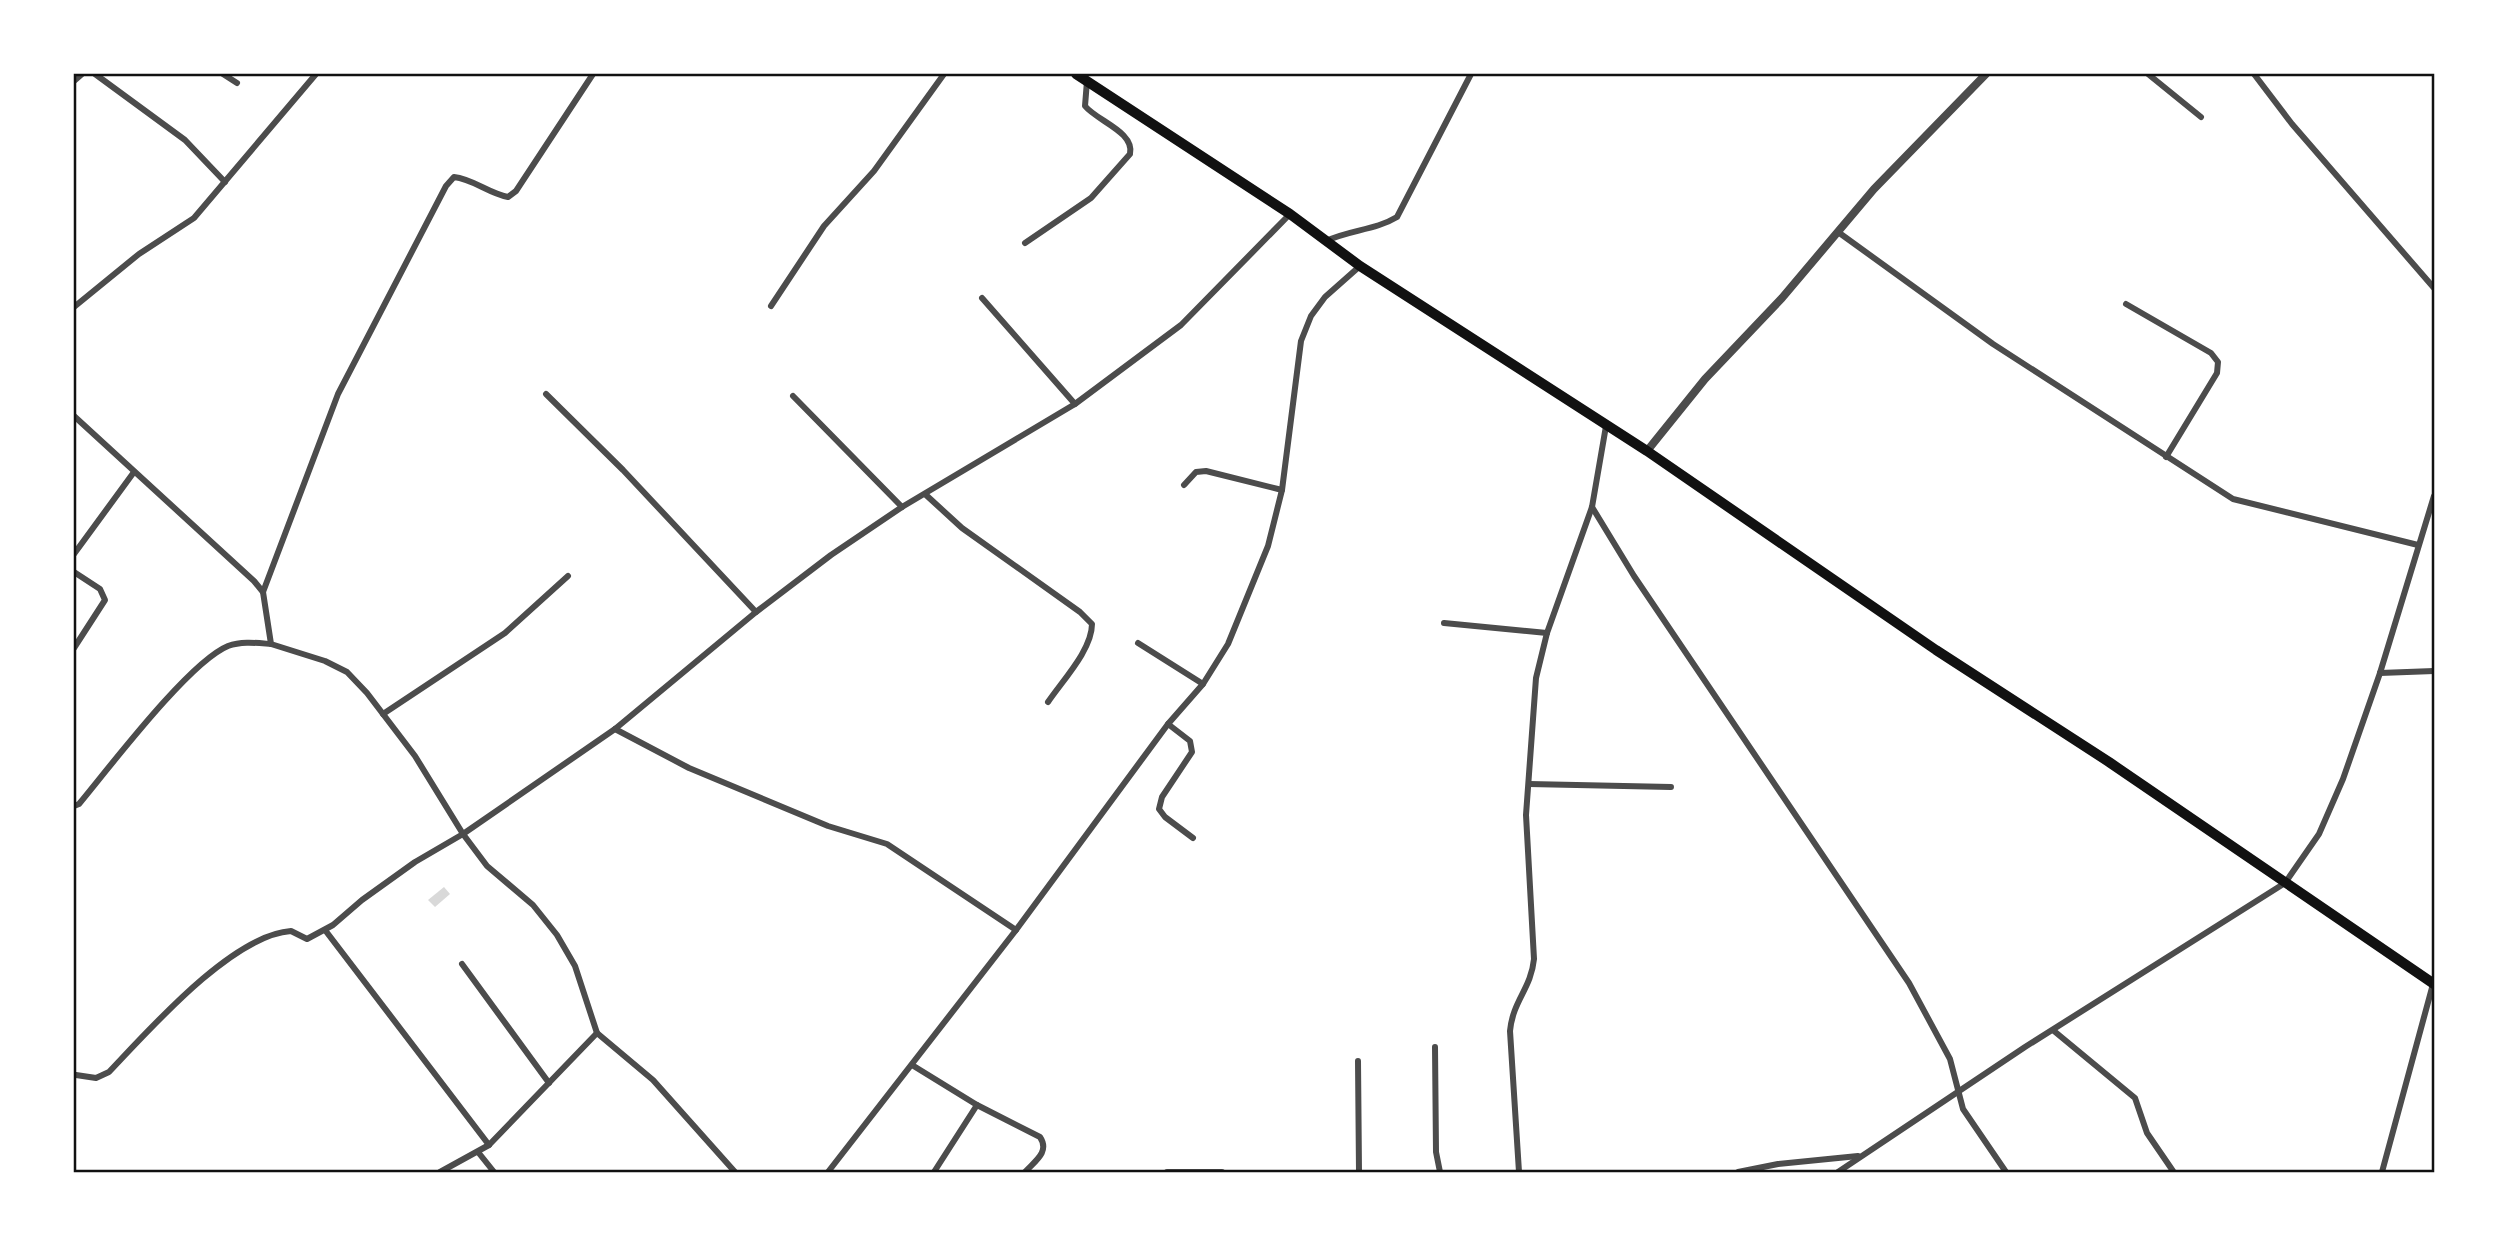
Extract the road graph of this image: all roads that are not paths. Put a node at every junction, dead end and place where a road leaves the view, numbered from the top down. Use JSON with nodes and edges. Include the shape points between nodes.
{"nodes":[{"id":1,"x":82,"y":74,"type":"edge"},
{"id":2,"x":95,"y":74,"type":"edge"},
{"id":3,"x":223,"y":74,"type":"edge"},
{"id":4,"x":316,"y":74,"type":"edge"},
{"id":5,"x":593,"y":74,"type":"edge"},
{"id":6,"x":944,"y":74,"type":"edge"},
{"id":7,"x":1076,"y":74,"type":"edge"},
{"id":8,"x":1471,"y":74,"type":"edge"},
{"id":9,"x":1986,"y":74,"type":"edge"},
{"id":10,"x":2148,"y":74,"type":"edge"},
{"id":11,"x":2254,"y":74,"type":"edge"},
{"id":12,"x":74,"y":81,"type":"edge"},
{"id":13,"x":1087,"y":81,"type":"junction"},
{"id":14,"x":237,"y":83,"type":"dead end"},
{"id":15,"x":2201,"y":117,"type":"dead end"},
{"id":16,"x":225,"y":182,"type":"junction"},
{"id":17,"x":1290,"y":214,"type":"junction"},
{"id":18,"x":1838,"y":232,"type":"junction"},
{"id":19,"x":1326,"y":241,"type":"junction"},
{"id":20,"x":1025,"y":243,"type":"dead end"},
{"id":21,"x":1360,"y":266,"type":"junction"},
{"id":22,"x":2434,"y":288,"type":"edge"},
{"id":23,"x":982,"y":298,"type":"dead end"},
{"id":24,"x":2126,"y":304,"type":"dead end"},
{"id":25,"x":771,"y":306,"type":"dead end"},
{"id":26,"x":74,"y":307,"type":"edge"},
{"id":27,"x":546,"y":394,"type":"dead end"},
{"id":28,"x":793,"y":396,"type":"dead end"},
{"id":29,"x":1075,"y":404,"type":"junction"},
{"id":30,"x":74,"y":416,"type":"edge"},
{"id":31,"x":1606,"y":426,"type":"junction"},
{"id":32,"x":1647,"y":451,"type":"junction"},
{"id":33,"x":2165,"y":457,"type":"junction"},
{"id":34,"x":134,"y":472,"type":"junction"},
{"id":35,"x":1184,"y":485,"type":"dead end"},
{"id":36,"x":1282,"y":489,"type":"junction"},
{"id":37,"x":926,"y":495,"type":"junction"},
{"id":38,"x":2434,"y":496,"type":"edge"},
{"id":39,"x":902,"y":507,"type":"junction"},
{"id":40,"x":1592,"y":507,"type":"junction"},
{"id":41,"x":2418,"y":545,"type":"junction"},
{"id":42,"x":74,"y":554,"type":"edge"},
{"id":43,"x":74,"y":572,"type":"edge"},
{"id":44,"x":568,"y":576,"type":"dead end"},
{"id":45,"x":263,"y":592,"type":"junction"},
{"id":46,"x":756,"y":612,"type":"junction"},
{"id":47,"x":1444,"y":623,"type":"dead end"},
{"id":48,"x":1547,"y":633,"type":"junction"},
{"id":49,"x":1138,"y":643,"type":"dead end"},
{"id":50,"x":271,"y":644,"type":"junction"},
{"id":51,"x":74,"y":648,"type":"edge"},
{"id":52,"x":2434,"y":671,"type":"edge"},
{"id":53,"x":2380,"y":673,"type":"junction"},
{"id":54,"x":1203,"y":684,"type":"junction"},
{"id":55,"x":1048,"y":702,"type":"dead end"},
{"id":56,"x":383,"y":714,"type":"junction"},
{"id":57,"x":1168,"y":724,"type":"junction"},
{"id":58,"x":615,"y":729,"type":"junction"},
{"id":59,"x":1529,"y":784,"type":"junction"},
{"id":60,"x":1671,"y":788,"type":"dead end"},
{"id":61,"x":74,"y":806,"type":"edge"},
{"id":62,"x":463,"y":834,"type":"junction"},
{"id":63,"x":1193,"y":838,"type":"dead end"},
{"id":64,"x":2285,"y":883,"type":"junction"},
{"id":65,"x":325,"y":930,"type":"junction"},
{"id":66,"x":1016,"y":930,"type":"junction"},
{"id":67,"x":463,"y":964,"type":"dead end"},
{"id":68,"x":2434,"y":984,"type":"edge"},
{"id":69,"x":2054,"y":1031,"type":"junction"},
{"id":70,"x":597,"y":1033,"type":"junction"},
{"id":71,"x":1435,"y":1046,"type":"dead end"},
{"id":72,"x":1358,"y":1061,"type":"dead end"},
{"id":73,"x":912,"y":1065,"type":"junction"},
{"id":74,"x":76,"y":1075,"type":"dead end"},
{"id":75,"x":549,"y":1083,"type":"junction"},
{"id":76,"x":1957,"y":1094,"type":"junction"},
{"id":77,"x":977,"y":1105,"type":"junction"},
{"id":78,"x":489,"y":1145,"type":"junction"},
{"id":79,"x":478,"y":1152,"type":"junction"},
{"id":80,"x":1860,"y":1156,"type":"junction"},
{"id":81,"x":2173,"y":1171,"type":"edge"},
{"id":82,"x":440,"y":1172,"type":"edge"},
{"id":83,"x":494,"y":1172,"type":"edge"},
{"id":84,"x":735,"y":1172,"type":"edge"},
{"id":85,"x":828,"y":1172,"type":"edge"},
{"id":86,"x":934,"y":1172,"type":"edge"},
{"id":87,"x":1025,"y":1172,"type":"edge"},
{"id":88,"x":1167,"y":1172,"type":"edge"},
{"id":89,"x":1222,"y":1172,"type":"edge"},
{"id":90,"x":1359,"y":1172,"type":"edge"},
{"id":91,"x":1440,"y":1172,"type":"edge"},
{"id":92,"x":1519,"y":1172,"type":"edge"},
{"id":93,"x":1738,"y":1172,"type":"edge"},
{"id":94,"x":1838,"y":1172,"type":"edge"},
{"id":95,"x":2006,"y":1172,"type":"edge"},
{"id":96,"x":2382,"y":1172,"type":"edge"}],
"edges":[{"from":1,"to":12,"type":"street"},
{"from":2,"to":16,"type":"street","via":[[185,140]]},
{"from":3,"to":14,"type":"street"},
{"from":4,"to":16,"type":"street"},
{"from":5,"to":45,"type":"street","via":[[516,191],[508,197],[453,177],[446,186],[338,394]]},
{"from":6,"to":25,"type":"street","via":[[874,171],[824,226]]},
{"from":7,"to":13,"type":"highway"},
{"from":8,"to":19,"type":"street","via":[[1397,217]]},
{"from":9,"to":18,"type":"street"},
{"from":10,"to":15,"type":"street"},
{"from":11,"to":22,"type":"street"},
{"from":13,"to":17,"type":"highway"},
{"from":13,"to":20,"type":"street","via":[[1085,106],[1126,137],[1130,154],[1091,198]]},
{"from":16,"to":26,"type":"street","via":[[194,218],[139,254]]},
{"from":17,"to":19,"type":"highway"},
{"from":17,"to":29,"type":"street","via":[[1181,325]]},
{"from":18,"to":32,"type":"street","via":[[1705,379]]},
{"from":18,"to":33,"type":"street","via":[[1993,344]]},
{"from":19,"to":21,"type":"highway"},
{"from":21,"to":31,"type":"highway"},
{"from":21,"to":36,"type":"street","via":[[1325,297],[1301,341]]},
{"from":23,"to":29,"type":"street"},
{"from":24,"to":33,"type":"street","via":[[2211,353],[2218,362],[2217,373]]},
{"from":27,"to":46,"type":"street"},
{"from":28,"to":39,"type":"street"},
{"from":29,"to":37,"type":"street"},
{"from":30,"to":34,"type":"street"},
{"from":31,"to":32,"type":"highway"},
{"from":31,"to":40,"type":"street"},
{"from":32,"to":64,"type":"highway"},
{"from":33,"to":41,"type":"street","via":[[2233,499]]},
{"from":34,"to":42,"type":"street"},
{"from":34,"to":45,"type":"street"},
{"from":35,"to":36,"type":"street","via":[[1196,472],[1206,471]]},
{"from":36,"to":54,"type":"street","via":[[1248,601]]},
{"from":37,"to":39,"type":"street"},
{"from":37,"to":55,"type":"street","via":[[962,528],[1092,624],[1087,643]]},
{"from":38,"to":41,"type":"street"},
{"from":39,"to":46,"type":"street"},
{"from":40,"to":48,"type":"street"},
{"from":40,"to":76,"type":"street","via":[[1909,983],[1950,1059]]},
{"from":41,"to":53,"type":"street"},
{"from":43,"to":51,"type":"street","via":[[100,589],[105,600]]},
{"from":44,"to":56,"type":"street","via":[[505,634]]},
{"from":45,"to":50,"type":"street"},
{"from":46,"to":58,"type":"street"},
{"from":47,"to":48,"type":"street"},
{"from":48,"to":59,"type":"street","via":[[1536,678]]},
{"from":49,"to":54,"type":"street"},
{"from":50,"to":56,"type":"street","via":[[347,672]]},
{"from":50,"to":61,"type":"street","via":[[227,646],[202,664]]},
{"from":52,"to":53,"type":"street"},
{"from":53,"to":64,"type":"street","via":[[2319,834]]},
{"from":54,"to":57,"type":"street"},
{"from":56,"to":62,"type":"street"},
{"from":57,"to":63,"type":"street","via":[[1190,741],[1192,752],[1159,809]]},
{"from":57,"to":66,"type":"street"},
{"from":58,"to":62,"type":"street"},
{"from":58,"to":66,"type":"street","via":[[689,768],[828,826],[887,844]]},
{"from":59,"to":60,"type":"street"},
{"from":59,"to":92,"type":"street","via":[[1534,959],[1532,980],[1512,1011],[1510,1031]]},
{"from":62,"to":65,"type":"street","via":[[415,862]]},
{"from":62,"to":70,"type":"street","via":[[487,866],[533,905],[556,935],[575,966]]},
{"from":64,"to":68,"type":"highway"},
{"from":64,"to":69,"type":"street"},
{"from":65,"to":74,"type":"street","via":[[307,939],[291,931],[265,939],[222,964],[190,989],[109,1072],[96,1078]]},
{"from":65,"to":78,"type":"street"},
{"from":66,"to":73,"type":"street"},
{"from":67,"to":75,"type":"street"},
{"from":68,"to":96,"type":"street"},
{"from":69,"to":76,"type":"street"},
{"from":69,"to":81,"type":"street","via":[[2136,1098],[2147,1133]]},
{"from":70,"to":75,"type":"street"},
{"from":70,"to":84,"type":"street","via":[[653,1080]]},
{"from":71,"to":91,"type":"street"},
{"from":72,"to":90,"type":"street"},
{"from":73,"to":77,"type":"street"},
{"from":73,"to":85,"type":"street"},
{"from":75,"to":78,"type":"street"},
{"from":76,"to":80,"type":"street"},
{"from":76,"to":95,"type":"street"},
{"from":77,"to":86,"type":"street"},
{"from":77,"to":87,"type":"street","via":[[1040,1137],[1044,1152]]},
{"from":78,"to":79,"type":"street"},
{"from":79,"to":82,"type":"street"},
{"from":79,"to":83,"type":"street"},
{"from":80,"to":93,"type":"street"},
{"from":80,"to":94,"type":"street"},
{"from":88,"to":89,"type":"street"}]}
